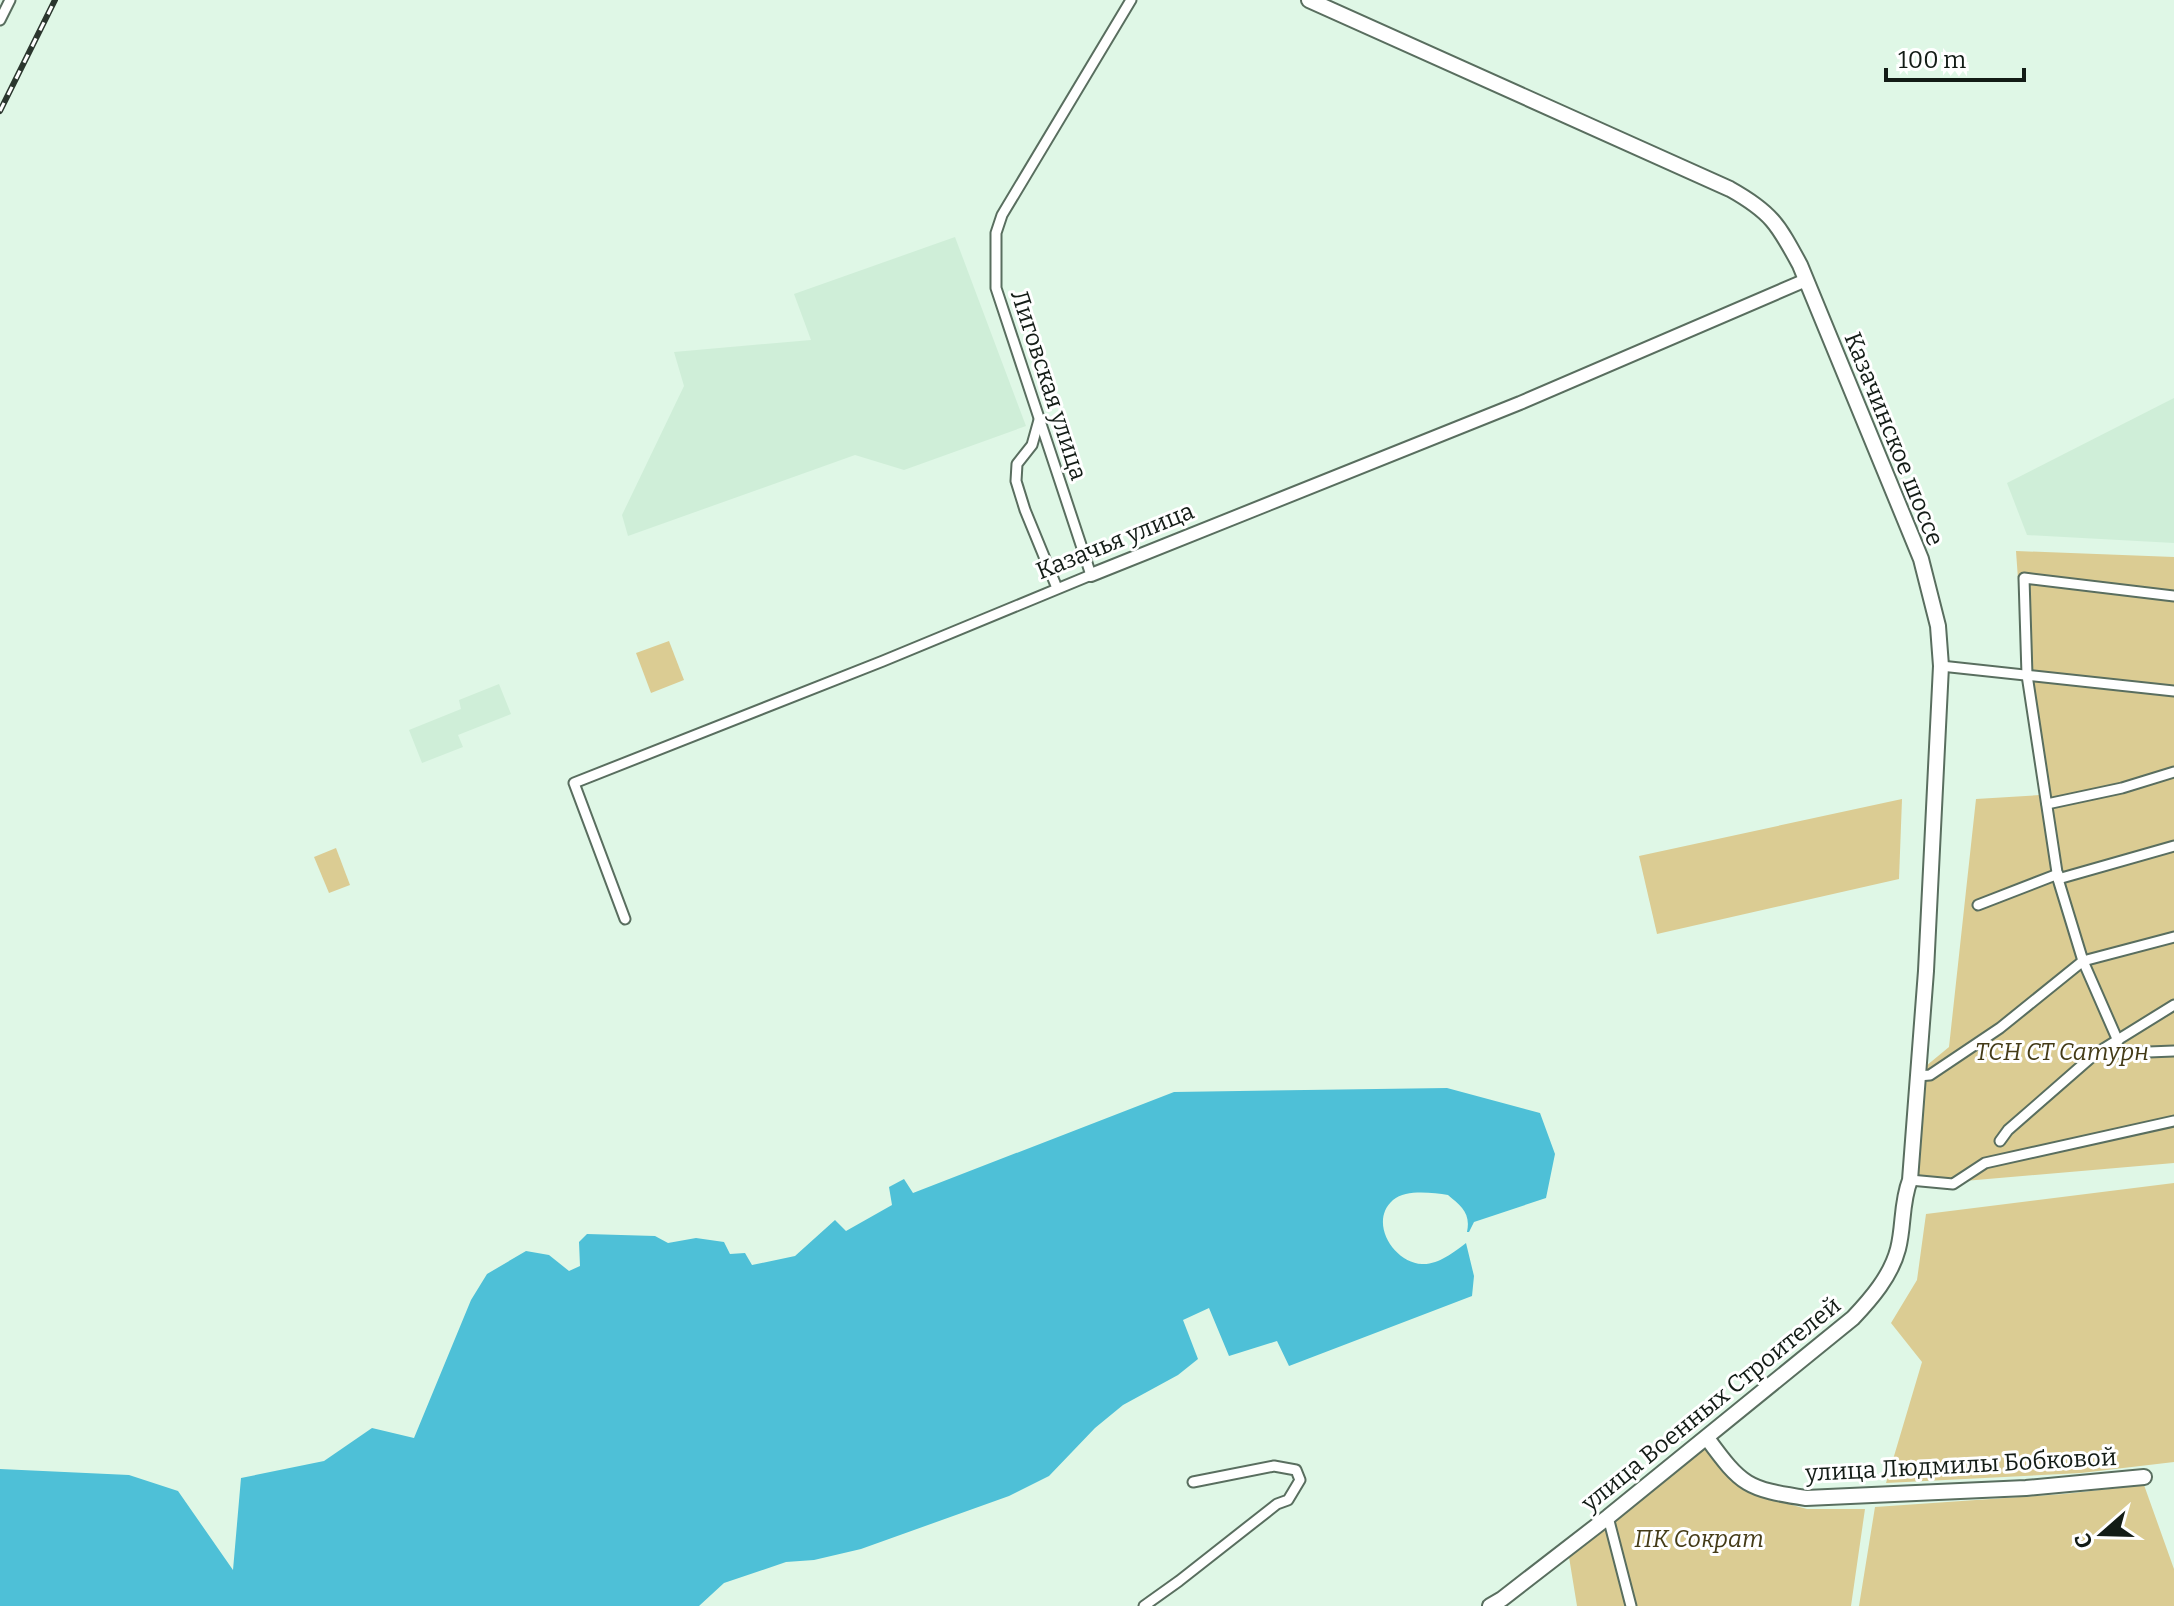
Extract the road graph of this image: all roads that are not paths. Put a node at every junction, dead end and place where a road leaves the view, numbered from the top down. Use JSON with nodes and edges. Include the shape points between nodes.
{"nodes":[{"id":1,"x":10,"y":0,"type":"edge"},
{"id":2,"x":1131,"y":0,"type":"edge"},
{"id":3,"x":1309,"y":0,"type":"edge"},
{"id":4,"x":0,"y":20,"type":"edge"},
{"id":5,"x":1806,"y":280,"type":"junction"},
{"id":6,"x":1039,"y":420,"type":"junction"},
{"id":7,"x":1091,"y":575,"type":"junction"},
{"id":8,"x":1057,"y":588,"type":"junction"},
{"id":9,"x":2174,"y":596,"type":"edge"},
{"id":10,"x":1941,"y":666,"type":"junction"},
{"id":11,"x":2027,"y":675,"type":"junction"},
{"id":12,"x":2174,"y":691,"type":"edge"},
{"id":13,"x":2174,"y":772,"type":"edge"},
{"id":14,"x":2047,"y":804,"type":"junction"},
{"id":15,"x":2174,"y":846,"type":"edge"},
{"id":16,"x":2058,"y":876,"type":"junction"},
{"id":17,"x":1978,"y":905,"type":"dead end"},
{"id":18,"x":625,"y":919,"type":"dead end"},
{"id":19,"x":2174,"y":937,"type":"edge"},
{"id":20,"x":2083,"y":961,"type":"junction"},
{"id":21,"x":2174,"y":1005,"type":"edge"},
{"id":22,"x":2118,"y":1041,"type":"junction"},
{"id":23,"x":2174,"y":1051,"type":"edge"},
{"id":24,"x":2095,"y":1054,"type":"junction"},
{"id":25,"x":1918,"y":1076,"type":"junction"},
{"id":26,"x":2174,"y":1121,"type":"edge"},
{"id":27,"x":2000,"y":1141,"type":"dead end"},
{"id":28,"x":1910,"y":1180,"type":"junction"},
{"id":29,"x":1903,"y":1198,"type":"joint"},
{"id":30,"x":1731,"y":1417,"type":"junction"},
{"id":31,"x":1707,"y":1438,"type":"junction"},
{"id":32,"x":1676,"y":1462,"type":"junction"},
{"id":33,"x":1730,"y":1471,"type":"junction"},
{"id":34,"x":2144,"y":1477,"type":"dead end"},
{"id":35,"x":1193,"y":1482,"type":"dead end"},
{"id":36,"x":1608,"y":1517,"type":"junction"},
{"id":37,"x":1144,"y":1606,"type":"edge"},
{"id":38,"x":1490,"y":1606,"type":"edge"},
{"id":39,"x":1631,"y":1606,"type":"edge"}],
"edges":[{"from":1,"to":4,"type":"street"},
{"from":2,"to":6,"type":"street","name":"Лиговская улица","via":[[996,233],[996,288]]},
{"from":3,"to":5,"type":"main road","name":"Казачинское шоссе","via":[[1749,200],[1779,225]]},
{"from":5,"to":7,"type":"street","name":"Казачья улица","via":[[1507,409]]},
{"from":5,"to":10,"type":"main road","name":"Казачинское шоссе","via":[[1921,559],[1938,626]]},
{"from":6,"to":7,"type":"street","name":"Лиговская улица"},
{"from":6,"to":8,"type":"street","via":[[1032,445],[1017,464],[1016,481]]},
{"from":7,"to":8,"type":"street","name":"Казачья улица"},
{"from":8,"to":18,"type":"street","name":"Казачья улица","via":[[574,783]]},
{"from":9,"to":11,"type":"street","via":[[2024,578]]},
{"from":10,"to":11,"type":"street"},
{"from":10,"to":25,"type":"main road","name":"Казачинское шоссе"},
{"from":11,"to":12,"type":"street"},
{"from":11,"to":14,"type":"street"},
{"from":13,"to":14,"type":"street"},
{"from":14,"to":16,"type":"street"},
{"from":15,"to":16,"type":"street"},
{"from":16,"to":17,"type":"street"},
{"from":16,"to":20,"type":"street"},
{"from":19,"to":20,"type":"street"},
{"from":20,"to":22,"type":"street"},
{"from":20,"to":25,"type":"street","via":[[2000,1028],[1930,1075]]},
{"from":21,"to":22,"type":"street"},
{"from":22,"to":24,"type":"street"},
{"from":23,"to":24,"type":"street"},
{"from":24,"to":27,"type":"street"},
{"from":25,"to":28,"type":"main road","name":"Казачинское шоссе"},
{"from":26,"to":28,"type":"street","via":[[1985,1163],[1953,1184]]},
{"from":28,"to":29,"type":"main road","name":"Казачинское шоссе"},
{"from":29,"to":30,"type":"main road","name":"улица Военных Строителей","via":[[1898,1252],[1870,1299]]},
{"from":30,"to":31,"type":"main road","name":"улица Военных Строителей"},
{"from":30,"to":33,"type":"main road","via":[[1721,1445]]},
{"from":31,"to":32,"type":"main road","name":"улица Военных Строителей"},
{"from":31,"to":33,"type":"main road","name":"улица Людмилы Бобковой"},
{"from":32,"to":33,"type":"main road","via":[[1700,1455]]},
{"from":32,"to":36,"type":"main road","name":"улица Военных Строителей"},
{"from":33,"to":34,"type":"main road","name":"улица Людмилы Бобковой","via":[[1752,1486],[1806,1498]]},
{"from":35,"to":37,"type":"street","via":[[1274,1466],[1296,1470],[1300,1480],[1288,1500]]},
{"from":36,"to":38,"type":"main road","name":"улица Военных Строителей"},
{"from":36,"to":39,"type":"street"}]}
